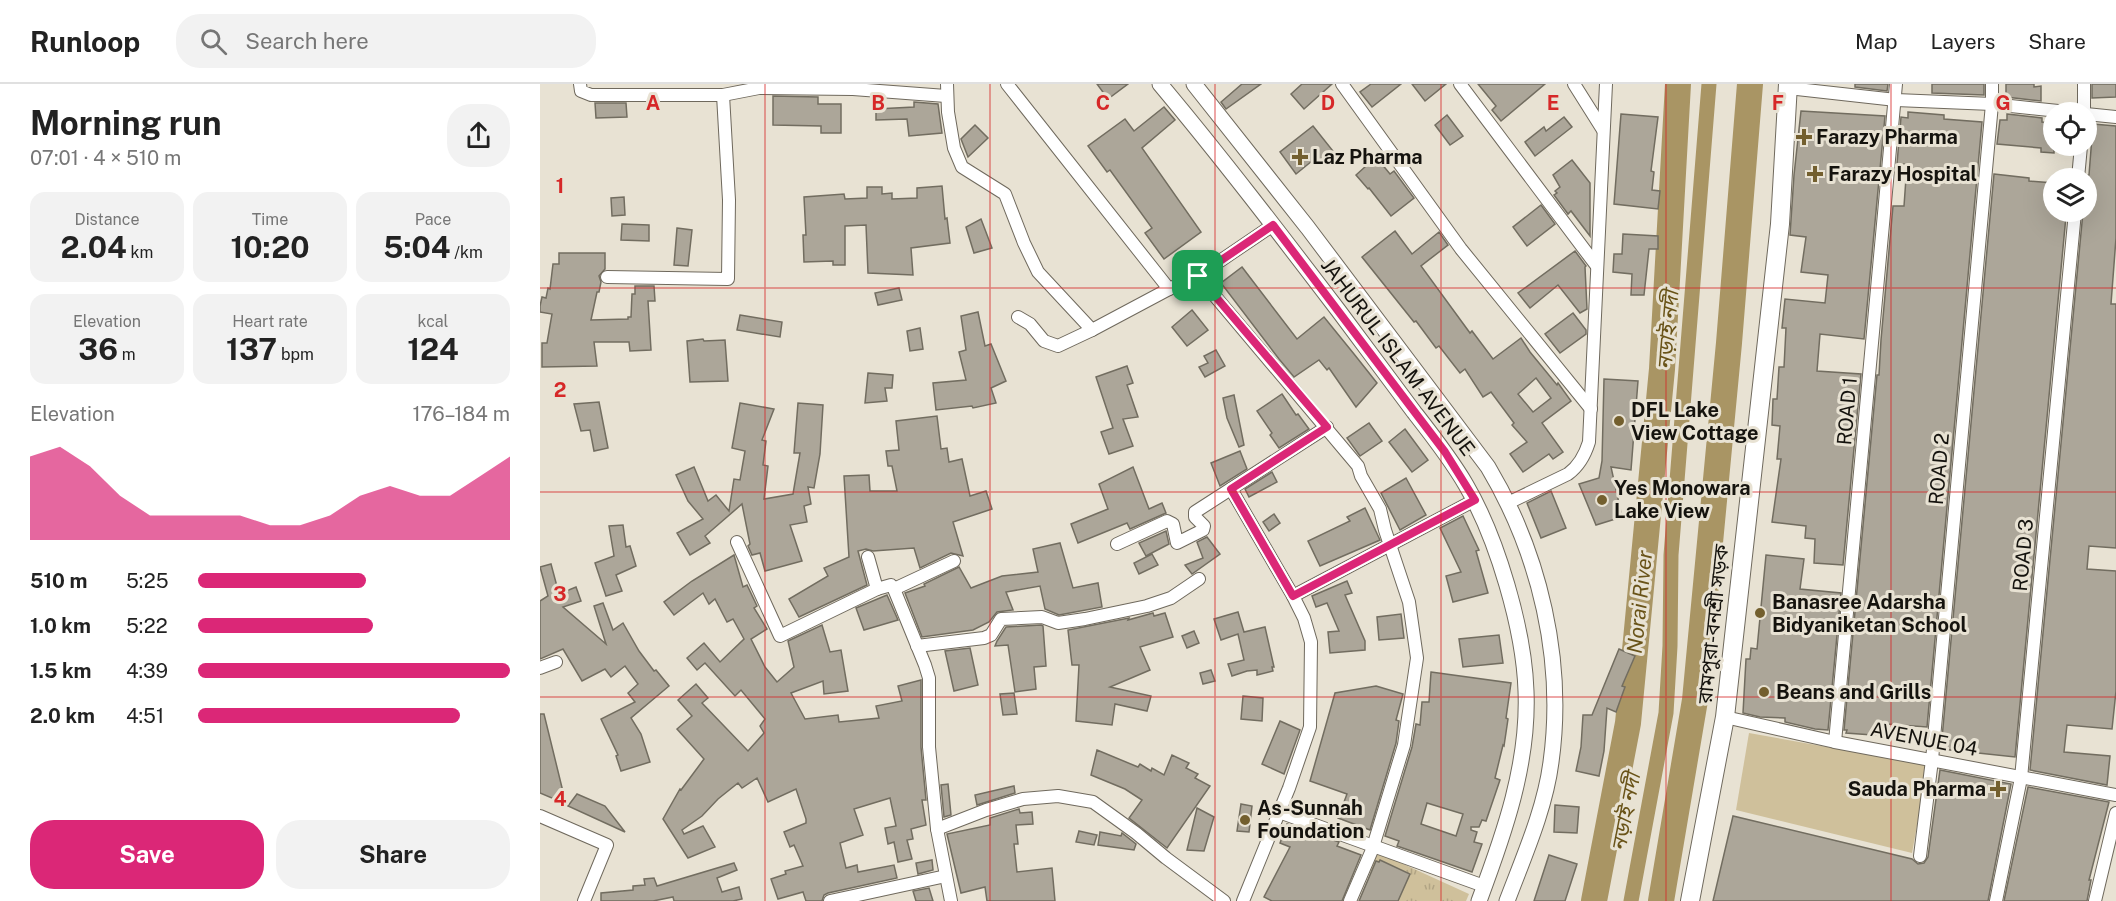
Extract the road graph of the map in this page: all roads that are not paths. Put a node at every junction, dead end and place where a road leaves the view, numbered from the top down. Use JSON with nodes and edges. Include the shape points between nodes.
{"nodes":[{"id":1,"x":580,"y":84,"type":"edge"},
{"id":2,"x":1007,"y":84,"type":"edge"},
{"id":3,"x":1160,"y":84,"type":"edge"},
{"id":4,"x":1194,"y":84,"type":"edge"},
{"id":5,"x":1342,"y":84,"type":"edge"},
{"id":6,"x":1460,"y":84,"type":"edge"},
{"id":7,"x":1574,"y":84,"type":"edge"},
{"id":8,"x":1606,"y":84,"type":"edge"},
{"id":9,"x":1896,"y":84,"type":"edge"},
{"id":10,"x":1992,"y":84,"type":"edge"},
{"id":11,"x":2085,"y":84,"type":"edge"},
{"id":12,"x":759,"y":86,"type":"edge"},
{"id":13,"x":1788,"y":86,"type":"edge"},
{"id":14,"x":853,"y":87,"type":"edge"},
{"id":15,"x":671,"y":89,"type":"edge"},
{"id":16,"x":946,"y":90,"type":"edge"},
{"id":17,"x":723,"y":95,"type":"junction"},
{"id":18,"x":1896,"y":100,"type":"junction"},
{"id":19,"x":2085,"y":102,"type":"edge"},
{"id":20,"x":1992,"y":104,"type":"junction"},
{"id":21,"x":2043,"y":109,"type":"edge"},
{"id":22,"x":2097,"y":115,"type":"edge"},
{"id":23,"x":2116,"y":117,"type":"edge"},
{"id":24,"x":1603,"y":130,"type":"junction"},
{"id":25,"x":2074,"y":222,"type":"edge"},
{"id":26,"x":1273,"y":225,"type":"junction"},
{"id":27,"x":1596,"y":265,"type":"junction"},
{"id":28,"x":1198,"y":276,"type":"junction"},
{"id":29,"x":607,"y":277,"type":"dead end"},
{"id":30,"x":1169,"y":289,"type":"junction"},
{"id":31,"x":1018,"y":317,"type":"dead end"},
{"id":32,"x":1092,"y":330,"type":"junction"},
{"id":33,"x":1591,"y":409,"type":"junction"},
{"id":34,"x":1327,"y":427,"type":"junction"},
{"id":35,"x":1231,"y":489,"type":"junction"},
{"id":36,"x":1475,"y":500,"type":"junction"},
{"id":37,"x":1508,"y":503,"type":"junction"},
{"id":38,"x":737,"y":542,"type":"dead end"},
{"id":39,"x":1118,"y":544,"type":"dead end"},
{"id":40,"x":1391,"y":544,"type":"junction"},
{"id":41,"x":868,"y":557,"type":"dead end"},
{"id":42,"x":954,"y":561,"type":"dead end"},
{"id":43,"x":1199,"y":579,"type":"dead end"},
{"id":44,"x":877,"y":589,"type":"junction"},
{"id":45,"x":894,"y":589,"type":"junction"},
{"id":46,"x":1293,"y":596,"type":"junction"},
{"id":47,"x":917,"y":646,"type":"junction"},
{"id":48,"x":556,"y":662,"type":"dead end"},
{"id":49,"x":540,"y":668,"type":"edge"},
{"id":50,"x":1725,"y":717,"type":"junction"},
{"id":51,"x":1835,"y":741,"type":"junction"},
{"id":52,"x":1932,"y":760,"type":"junction"},
{"id":53,"x":2021,"y":778,"type":"junction"},
{"id":54,"x":2116,"y":795,"type":"edge"},
{"id":55,"x":1279,"y":812,"type":"junction"},
{"id":56,"x":2116,"y":813,"type":"edge"},
{"id":57,"x":540,"y":816,"type":"edge"},
{"id":58,"x":937,"y":829,"type":"junction"},
{"id":59,"x":1373,"y":846,"type":"junction"},
{"id":60,"x":1920,"y":856,"type":"dead end"},
{"id":61,"x":945,"y":876,"type":"junction"},
{"id":62,"x":1485,"y":886,"type":"junction"},
{"id":63,"x":584,"y":901,"type":"edge"},
{"id":64,"x":830,"y":901,"type":"edge"},
{"id":65,"x":951,"y":901,"type":"edge"},
{"id":66,"x":1224,"y":901,"type":"edge"},
{"id":67,"x":1243,"y":901,"type":"edge"},
{"id":68,"x":1350,"y":901,"type":"edge"},
{"id":69,"x":1479,"y":901,"type":"edge"},
{"id":70,"x":1507,"y":901,"type":"edge"},
{"id":71,"x":1689,"y":901,"type":"edge"},
{"id":72,"x":1996,"y":901,"type":"edge"},
{"id":73,"x":2095,"y":901,"type":"edge"}],
"edges":[{"from":1,"to":15,"type":"street","via":[[581,92],[591,95]]},
{"from":2,"to":30,"type":"street"},
{"from":3,"to":26,"type":"street","name":"JAHURUL ISLAM AVENUE"},
{"from":4,"to":37,"type":"street","name":"JAHURUL ISLAM AVENUE","via":[[1488,467]]},
{"from":5,"to":33,"type":"street","via":[[1461,249]]},
{"from":6,"to":27,"type":"street"},
{"from":7,"to":24,"type":"street"},
{"from":8,"to":24,"type":"street"},
{"from":9,"to":18,"type":"street","name":"ROAD 1"},
{"from":10,"to":20,"type":"street","name":"ROAD 2"},
{"from":11,"to":19,"type":"street"},
{"from":12,"to":14,"type":"street"},
{"from":12,"to":17,"type":"street"},
{"from":13,"to":18,"type":"street"},
{"from":13,"to":50,"type":"main road","name":"রামপুরা-বনশ্রী সড়ক","via":[[1780,224]]},
{"from":14,"to":16,"type":"street"},
{"from":15,"to":17,"type":"street"},
{"from":16,"to":32,"type":"street","via":[[954,148],[963,167],[1005,194],[1038,273]]},
{"from":17,"to":29,"type":"street","via":[[729,200],[728,279]]},
{"from":18,"to":20,"type":"street"},
{"from":18,"to":51,"type":"street","name":"ROAD 1"},
{"from":20,"to":21,"type":"street"},
{"from":20,"to":52,"type":"street","name":"ROAD 2"},
{"from":22,"to":23,"type":"street"},
{"from":24,"to":27,"type":"street"},
{"from":25,"to":53,"type":"street","name":"ROAD 3"},
{"from":26,"to":28,"type":"street"},
{"from":26,"to":36,"type":"street","name":"JAHURUL ISLAM AVENUE","via":[[1445,452]]},
{"from":27,"to":33,"type":"street"},
{"from":28,"to":30,"type":"street"},
{"from":28,"to":34,"type":"street"},
{"from":30,"to":32,"type":"street"},
{"from":31,"to":32,"type":"street","via":[[1044,341],[1058,346]]},
{"from":33,"to":37,"type":"street","via":[[1589,442],[1576,468]]},
{"from":34,"to":35,"type":"street"},
{"from":34,"to":40,"type":"street","via":[[1358,465],[1380,509]]},
{"from":35,"to":39,"type":"street","via":[[1195,512],[1203,530],[1179,543],[1173,524],[1167,521]]},
{"from":35,"to":46,"type":"street"},
{"from":36,"to":40,"type":"street"},
{"from":36,"to":62,"type":"street","name":"JAHURUL ISLAM AVENUE","via":[[1517,623],[1526,689],[1525,736],[1518,779]]},
{"from":37,"to":70,"type":"street","name":"JAHURUL ISLAM AVENUE","via":[[1526,549],[1547,624],[1556,704],[1546,790]]},
{"from":38,"to":44,"type":"street","via":[[780,636]]},
{"from":40,"to":46,"type":"street"},
{"from":40,"to":59,"type":"street","via":[[1409,602],[1417,658],[1404,746]]},
{"from":41,"to":44,"type":"street"},
{"from":42,"to":45,"type":"street"},
{"from":43,"to":47,"type":"street","via":[[1171,598],[1147,606],[1058,623],[1042,617],[1001,619],[991,635],[984,638]]},
{"from":44,"to":45,"type":"street","via":[[891,585]]},
{"from":45,"to":47,"type":"street"},
{"from":46,"to":55,"type":"street","via":[[1311,642],[1310,727]]},
{"from":47,"to":58,"type":"street","via":[[929,678]]},
{"from":48,"to":49,"type":"street"},
{"from":50,"to":51,"type":"street","name":"AVENUE 04"},
{"from":50,"to":71,"type":"main road","name":"রামপুরা-বনশ্রী সড়ক"},
{"from":51,"to":52,"type":"street","name":"AVENUE 04"},
{"from":52,"to":53,"type":"street","name":"AVENUE 04"},
{"from":52,"to":60,"type":"street","name":"ROAD 2"},
{"from":53,"to":54,"type":"street","name":"AVENUE 04"},
{"from":53,"to":72,"type":"street","name":"ROAD 3"},
{"from":55,"to":59,"type":"street"},
{"from":55,"to":67,"type":"street"},
{"from":56,"to":73,"type":"street"},
{"from":57,"to":63,"type":"street","via":[[607,845]]},
{"from":58,"to":61,"type":"street"},
{"from":58,"to":66,"type":"street","via":[[1023,799],[1058,796],[1093,802]]},
{"from":59,"to":62,"type":"street"},
{"from":59,"to":68,"type":"street"},
{"from":61,"to":64,"type":"street"},
{"from":61,"to":65,"type":"street"},
{"from":62,"to":69,"type":"street","name":"JAHURUL ISLAM AVENUE"}]}
